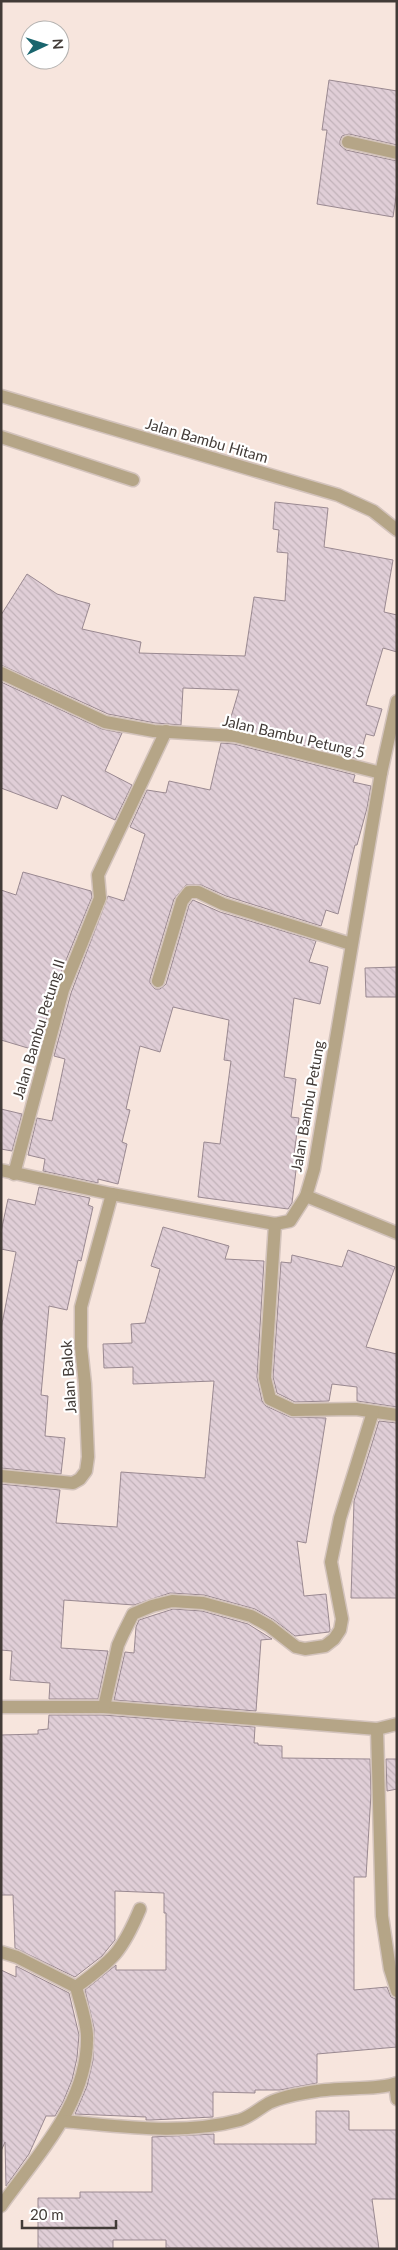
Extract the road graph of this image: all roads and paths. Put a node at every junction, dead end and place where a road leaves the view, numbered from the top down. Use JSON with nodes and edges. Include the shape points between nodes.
{"nodes":[{"id":1,"x":348,"y":142,"type":"dead end"},
{"id":2,"x":397,"y":153,"type":"edge"},
{"id":3,"x":1,"y":396,"type":"edge"},
{"id":4,"x":1,"y":437,"type":"edge"},
{"id":5,"x":133,"y":480,"type":"dead end"},
{"id":6,"x":397,"y":530,"type":"edge"},
{"id":7,"x":1,"y":673,"type":"edge"},
{"id":8,"x":397,"y":702,"type":"edge"},
{"id":9,"x":166,"y":731,"type":"junction"},
{"id":10,"x":381,"y":773,"type":"junction"},
{"id":11,"x":351,"y":944,"type":"junction"},
{"id":12,"x":158,"y":981,"type":"dead end"},
{"id":13,"x":1,"y":1170,"type":"edge"},
{"id":14,"x":14,"y":1174,"type":"junction"},
{"id":15,"x":112,"y":1194,"type":"junction"},
{"id":16,"x":306,"y":1196,"type":"junction"},
{"id":17,"x":275,"y":1224,"type":"junction"},
{"id":18,"x":397,"y":1233,"type":"edge"},
{"id":19,"x":373,"y":1412,"type":"junction"},
{"id":20,"x":397,"y":1415,"type":"edge"},
{"id":21,"x":1,"y":1476,"type":"edge"},
{"id":22,"x":1,"y":1707,"type":"edge"},
{"id":23,"x":104,"y":1707,"type":"junction"},
{"id":24,"x":397,"y":1724,"type":"edge"},
{"id":25,"x":377,"y":1729,"type":"junction"},
{"id":26,"x":140,"y":1909,"type":"dead end"},
{"id":27,"x":1,"y":1952,"type":"edge"},
{"id":28,"x":76,"y":1987,"type":"junction"},
{"id":29,"x":397,"y":1991,"type":"edge"},
{"id":30,"x":396,"y":2084,"type":"edge"},
{"id":31,"x":397,"y":2100,"type":"edge"},
{"id":32,"x":62,"y":2120,"type":"junction"},
{"id":33,"x":1,"y":2206,"type":"edge"}],
"edges":[{"from":1,"to":2,"type":"street"},
{"from":3,"to":6,"type":"street","name":"Jalan Bambu Hitam","via":[[338,495],[373,511]]},
{"from":4,"to":5,"type":"street"},
{"from":7,"to":9,"type":"street","name":"Jalan Bambu Petung 5","via":[[105,722]]},
{"from":8,"to":10,"type":"street","name":"Jalan Bambu Petung"},
{"from":9,"to":10,"type":"street","name":"Jalan Bambu Petung 5","via":[[235,736]]},
{"from":9,"to":14,"type":"street","name":"Jalan Bambu Petung II","via":[[98,875],[100,898],[63,990]]},
{"from":10,"to":11,"type":"street","name":"Jalan Bambu Petung"},
{"from":11,"to":12,"type":"street","via":[[223,904],[198,892],[189,892],[182,901]]},
{"from":11,"to":16,"type":"street","name":"Jalan Bambu Petung","via":[[314,1169]]},
{"from":13,"to":14,"type":"street"},
{"from":14,"to":15,"type":"street"},
{"from":15,"to":17,"type":"street"},
{"from":15,"to":21,"type":"street","name":"Jalan Balok","via":[[81,1307],[86,1471],[73,1482]]},
{"from":16,"to":17,"type":"street","name":"Jalan Bambu Petung","via":[[290,1221]]},
{"from":16,"to":18,"type":"street"},
{"from":17,"to":19,"type":"street","via":[[265,1378],[270,1399],[293,1410],[334,1408]]},
{"from":19,"to":20,"type":"street"},
{"from":19,"to":23,"type":"street","via":[[340,1518],[331,1562],[342,1619],[334,1639],[325,1646],[305,1649],[296,1647],[251,1616],[203,1603],[172,1601],[152,1606],[133,1614],[123,1634]]},
{"from":22,"to":23,"type":"street"},
{"from":23,"to":25,"type":"street"},
{"from":24,"to":25,"type":"street"},
{"from":25,"to":29,"type":"street","via":[[382,1916],[390,1969]]},
{"from":26,"to":28,"type":"street","via":[[118,1952]]},
{"from":27,"to":28,"type":"street"},
{"from":28,"to":32,"type":"street","via":[[87,2034],[85,2059],[83,2074]]},
{"from":30,"to":31,"type":"street"},
{"from":30,"to":32,"type":"street","via":[[318,2091],[271,2102],[242,2119],[176,2130]]},
{"from":32,"to":33,"type":"street"}]}
